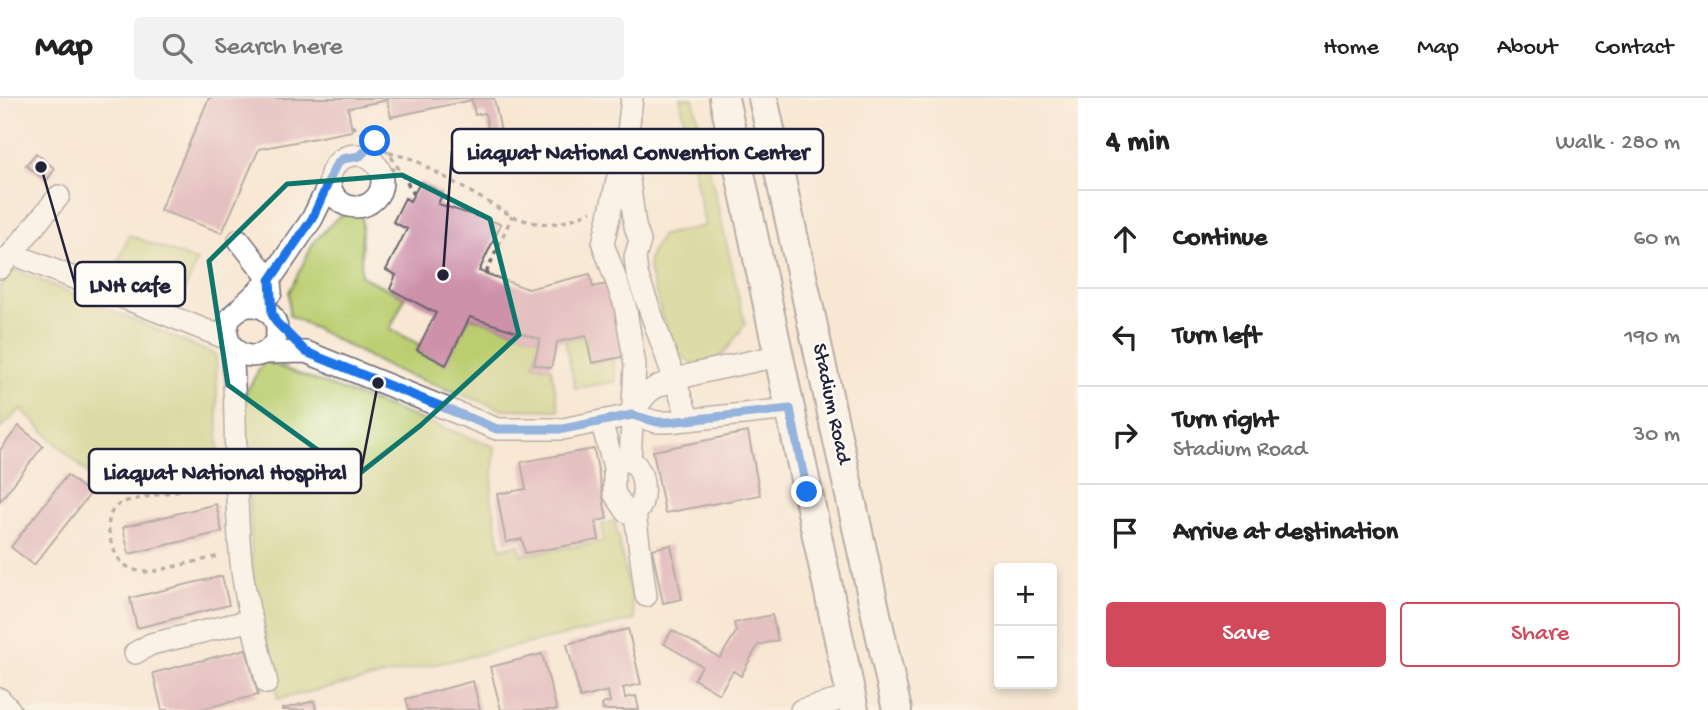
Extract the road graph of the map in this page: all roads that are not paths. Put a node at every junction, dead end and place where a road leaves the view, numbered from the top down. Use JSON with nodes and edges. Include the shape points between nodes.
{"nodes":[{"id":1,"x":632,"y":98,"type":"edge"},
{"id":2,"x":724,"y":98,"type":"edge"},
{"id":3,"x":763,"y":98,"type":"edge"},
{"id":4,"x":624,"y":165,"type":"junction"},
{"id":5,"x":330,"y":182,"type":"junction"},
{"id":6,"x":59,"y":196,"type":"dead end"},
{"id":7,"x":344,"y":204,"type":"junction"},
{"id":8,"x":312,"y":219,"type":"junction"},
{"id":9,"x":635,"y":226,"type":"junction"},
{"id":10,"x":605,"y":231,"type":"junction"},
{"id":11,"x":239,"y":240,"type":"dead end"},
{"id":12,"x":635,"y":257,"type":"junction"},
{"id":13,"x":609,"y":258,"type":"junction"},
{"id":14,"x":7,"y":261,"type":"edge"},
{"id":15,"x":270,"y":280,"type":"junction"},
{"id":16,"x":274,"y":318,"type":"junction"},
{"id":17,"x":232,"y":329,"type":"junction"},
{"id":18,"x":306,"y":352,"type":"junction"},
{"id":19,"x":261,"y":354,"type":"junction"},
{"id":20,"x":821,"y":362,"type":"junction"},
{"id":21,"x":780,"y":363,"type":"junction"},
{"id":22,"x":677,"y":380,"type":"junction"},
{"id":23,"x":236,"y":394,"type":"junction"},
{"id":24,"x":790,"y":409,"type":"junction"},
{"id":25,"x":632,"y":415,"type":"junction"},
{"id":26,"x":689,"y":419,"type":"junction"},
{"id":27,"x":601,"y":421,"type":"junction"},
{"id":28,"x":622,"y":464,"type":"junction"},
{"id":29,"x":635,"y":514,"type":"junction"},
{"id":30,"x":646,"y":596,"type":"dead end"},
{"id":31,"x":253,"y":620,"type":"junction"},
{"id":32,"x":135,"y":653,"type":"dead end"},
{"id":33,"x":267,"y":683,"type":"dead end"},
{"id":34,"x":0,"y":699,"type":"edge"},
{"id":35,"x":853,"y":703,"type":"edge"},
{"id":36,"x":10,"y":710,"type":"edge"},
{"id":37,"x":801,"y":710,"type":"edge"},
{"id":38,"x":897,"y":710,"type":"edge"}],
"edges":[{"from":1,"to":4,"type":"street"},
{"from":2,"to":21,"type":"main road","name":"Stadium Road"},
{"from":3,"to":20,"type":"main road","name":"Stadium Road"},
{"from":4,"to":9,"type":"street"},
{"from":4,"to":10,"type":"street"},
{"from":5,"to":7,"type":"street","via":[[336,198]]},
{"from":5,"to":7,"type":"street","via":[[342,159],[360,156],[389,164],[376,198],[361,207]]},
{"from":5,"to":8,"type":"street"},
{"from":6,"to":14,"type":"street"},
{"from":7,"to":8,"type":"street"},
{"from":8,"to":15,"type":"street"},
{"from":9,"to":10,"type":"street","via":[[620,221]]},
{"from":9,"to":12,"type":"street","via":[[640,241]]},
{"from":10,"to":13,"type":"street","via":[[586,247]]},
{"from":11,"to":15,"type":"street"},
{"from":12,"to":13,"type":"street","via":[[622,262]]},
{"from":12,"to":22,"type":"street","via":[[644,295]]},
{"from":13,"to":25,"type":"street","via":[[625,305],[635,365]]},
{"from":14,"to":17,"type":"street","via":[[194,324]]},
{"from":15,"to":16,"type":"street"},
{"from":15,"to":17,"type":"street"},
{"from":16,"to":17,"type":"street","via":[[257,305]]},
{"from":16,"to":18,"type":"street"},
{"from":16,"to":19,"type":"street","via":[[276,339]]},
{"from":17,"to":19,"type":"street","via":[[248,356]]},
{"from":17,"to":23,"type":"street"},
{"from":18,"to":19,"type":"street"},
{"from":18,"to":27,"type":"street","via":[[497,429],[563,429]]},
{"from":19,"to":23,"type":"street"},
{"from":20,"to":21,"type":"main road"},
{"from":20,"to":38,"type":"main road","name":"Stadium Road"},
{"from":21,"to":22,"type":"street"},
{"from":21,"to":24,"type":"main road","name":"Stadium Road"},
{"from":22,"to":25,"type":"street","via":[[646,394]]},
{"from":22,"to":26,"type":"street"},
{"from":23,"to":31,"type":"street","via":[[240,552]]},
{"from":24,"to":26,"type":"street"},
{"from":24,"to":35,"type":"main road","name":"Stadium Road"},
{"from":25,"to":26,"type":"street","via":[[657,422]]},
{"from":25,"to":27,"type":"street"},
{"from":25,"to":28,"type":"street"},
{"from":27,"to":28,"type":"street"},
{"from":28,"to":29,"type":"street","via":[[614,493],[627,512]]},
{"from":28,"to":29,"type":"street","via":[[636,465],[640,473],[644,494]]},
{"from":29,"to":30,"type":"street"},
{"from":31,"to":32,"type":"street","via":[[151,644]]},
{"from":31,"to":33,"type":"street"},
{"from":34,"to":36,"type":"street"},
{"from":35,"to":37,"type":"street"}]}
